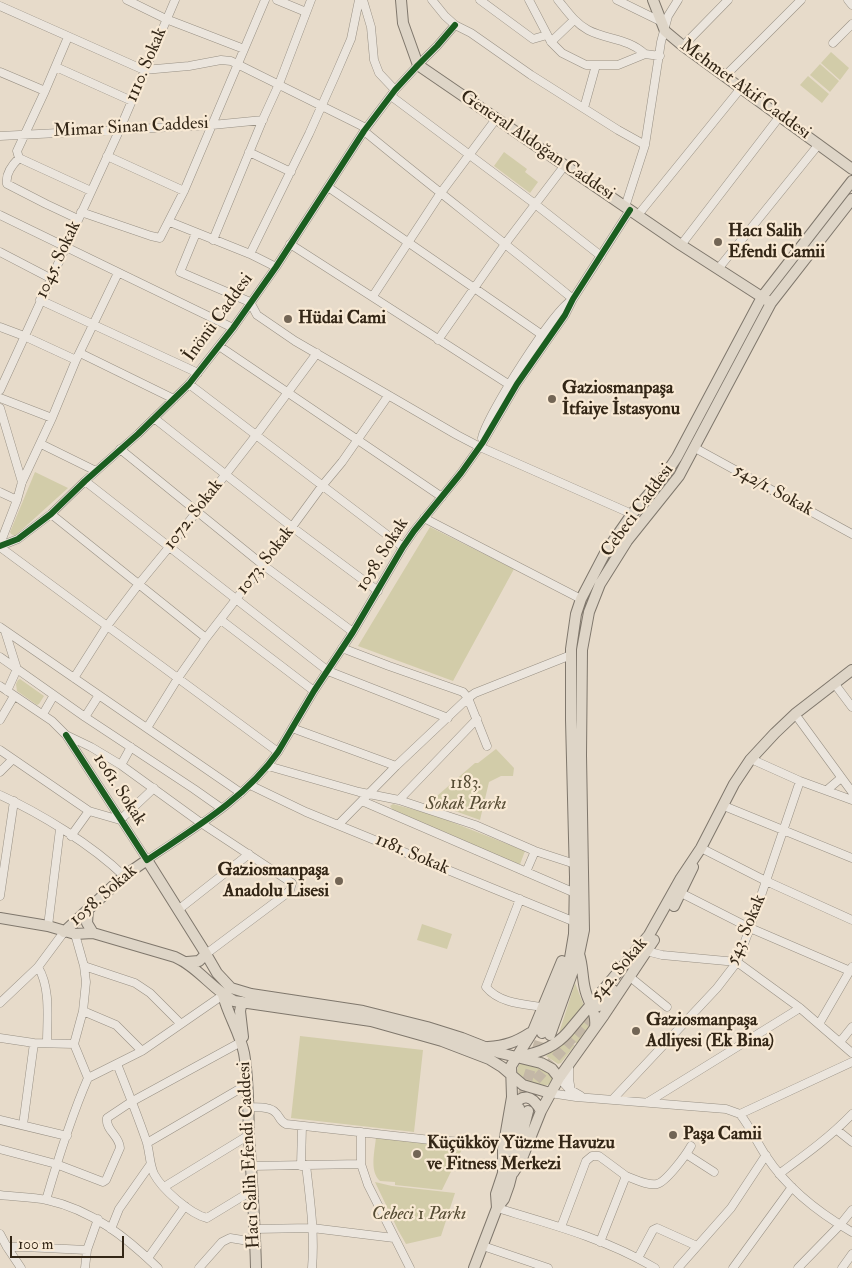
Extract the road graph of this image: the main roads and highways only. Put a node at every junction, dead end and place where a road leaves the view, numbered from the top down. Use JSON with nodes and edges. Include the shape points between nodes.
{"nodes":[{"id":1,"x":401,"y":0,"type":"edge"},
{"id":2,"x":653,"y":0,"type":"edge"},
{"id":3,"x":852,"y":169,"type":"edge"},
{"id":4,"x":852,"y":181,"type":"edge"},
{"id":5,"x":852,"y":199,"type":"edge"},
{"id":6,"x":767,"y":300,"type":"junction"},
{"id":7,"x":684,"y":443,"type":"junction"},
{"id":8,"x":695,"y":448,"type":"junction"},
{"id":9,"x":575,"y":651,"type":"junction"},
{"id":10,"x":852,"y":670,"type":"edge"},
{"id":11,"x":699,"y":852,"type":"junction"},
{"id":12,"x":88,"y":909,"type":"junction"},
{"id":13,"x":0,"y":918,"type":"edge"},
{"id":14,"x":70,"y":933,"type":"junction"},
{"id":15,"x":93,"y":933,"type":"junction"},
{"id":16,"x":574,"y":934,"type":"junction"},
{"id":17,"x":646,"y":951,"type":"junction"},
{"id":18,"x":206,"y":954,"type":"junction"},
{"id":19,"x":579,"y":954,"type":"junction"},
{"id":20,"x":187,"y":962,"type":"junction"},
{"id":21,"x":584,"y":981,"type":"junction"},
{"id":22,"x":605,"y":989,"type":"junction"},
{"id":23,"x":224,"y":995,"type":"junction"},
{"id":24,"x":242,"y":1002,"type":"junction"},
{"id":25,"x":596,"y":1006,"type":"junction"},
{"id":26,"x":595,"y":1028,"type":"junction"},
{"id":27,"x":542,"y":1033,"type":"junction"},
{"id":28,"x":241,"y":1042,"type":"junction"},
{"id":29,"x":484,"y":1047,"type":"junction"},
{"id":30,"x":518,"y":1057,"type":"junction"},
{"id":31,"x":512,"y":1074,"type":"junction"},
{"id":32,"x":559,"y":1078,"type":"junction"},
{"id":33,"x":550,"y":1093,"type":"junction"},
{"id":34,"x":543,"y":1107,"type":"junction"},
{"id":35,"x":519,"y":1109,"type":"junction"},
{"id":36,"x":508,"y":1174,"type":"junction"},
{"id":37,"x":256,"y":1268,"type":"edge"},
{"id":38,"x":474,"y":1268,"type":"edge"}],
"edges":[{"from":1,"to":6,"type":"main road","name":"General Aldoğan Caddesi","via":[[404,22],[418,65]]},
{"from":2,"to":3,"type":"main road","name":"Mehmet Akif Caddesi","via":[[662,26],[683,46]]},
{"from":4,"to":6,"type":"main road","name":"Cebeci Caddesi"},
{"from":5,"to":6,"type":"main road","name":"Cebeci Caddesi"},
{"from":6,"to":7,"type":"main road","name":"Cebeci Caddesi"},
{"from":6,"to":8,"type":"main road","name":"Cebeci Caddesi"},
{"from":7,"to":8,"type":"main road"},
{"from":7,"to":9,"type":"main road","name":"Cebeci Caddesi","via":[[665,475],[605,553],[576,614]]},
{"from":8,"to":9,"type":"main road","name":"Cebeci Caddesi","via":[[679,476],[627,540],[600,584]]},
{"from":9,"to":16,"type":"main road","name":"Cebeci Caddesi","via":[[571,720],[576,893]]},
{"from":9,"to":19,"type":"main road","name":"Cebeci Caddesi","via":[[585,912]]},
{"from":10,"to":11,"type":"main road","name":"542. Sokak","via":[[795,714],[751,759],[734,784]]},
{"from":11,"to":17,"type":"main road","name":"542. Sokak","via":[[681,893]]},
{"from":11,"to":22,"type":"main road","name":"542. Sokak","via":[[649,935]]},
{"from":12,"to":14,"type":"main road","name":"1058. Sokak"},
{"from":12,"to":15,"type":"main road","via":[[87,923]]},
{"from":12,"to":18,"type":"main road","name":"1058. Sokak","via":[[147,860]]},
{"from":13,"to":14,"type":"main road"},
{"from":14,"to":15,"type":"main road"},
{"from":15,"to":20,"type":"main road"},
{"from":16,"to":27,"type":"main road","name":"Cebeci Caddesi","via":[[570,958]]},
{"from":16,"to":27,"type":"main road","via":[[542,1006]]},
{"from":17,"to":25,"type":"main road"},
{"from":17,"to":26,"type":"main road","name":"542. Sokak"},
{"from":18,"to":20,"type":"main road","via":[[199,961]]},
{"from":18,"to":29,"type":"main road","via":[[222,980],[236,990],[363,1011],[447,1033]]},
{"from":19,"to":21,"type":"main road"},
{"from":19,"to":27,"type":"main road","name":"Cebeci Caddesi"},
{"from":20,"to":23,"type":"main road"},
{"from":21,"to":22,"type":"main road","via":[[596,990]]},
{"from":21,"to":25,"type":"main road","via":[[585,989]]},
{"from":22,"to":25,"type":"main road","name":"542. Sokak"},
{"from":23,"to":24,"type":"main road"},
{"from":23,"to":28,"type":"main road"},
{"from":24,"to":28,"type":"main road"},
{"from":24,"to":31,"type":"main road","via":[[371,1021],[476,1053]]},
{"from":25,"to":26,"type":"main road"},
{"from":25,"to":30,"type":"main road","name":"542. Sokak","via":[[560,1040],[542,1050]]},
{"from":26,"to":32,"type":"main road","name":"542. Sokak"},
{"from":27,"to":29,"type":"main road","via":[[506,1046]]},
{"from":27,"to":30,"type":"main road"},
{"from":28,"to":37,"type":"main road","name":"Hacı Salih Efendi Caddesi","via":[[250,1107]]},
{"from":29,"to":30,"type":"main road"},
{"from":30,"to":31,"type":"main road","via":[[511,1066]]},
{"from":30,"to":32,"type":"main road","via":[[548,1066]]},
{"from":31,"to":33,"type":"main road","via":[[523,1085]]},
{"from":31,"to":35,"type":"main road"},
{"from":32,"to":33,"type":"main road","name":"542. Sokak"},
{"from":33,"to":34,"type":"main road","name":"542. Sokak"},
{"from":34,"to":35,"type":"main road","via":[[527,1097],[518,1100]]},
{"from":34,"to":36,"type":"main road","name":"542. Sokak","via":[[521,1161]]},
{"from":35,"to":36,"type":"main road"},
{"from":36,"to":38,"type":"main road","via":[[496,1194],[497,1208]]}]}
